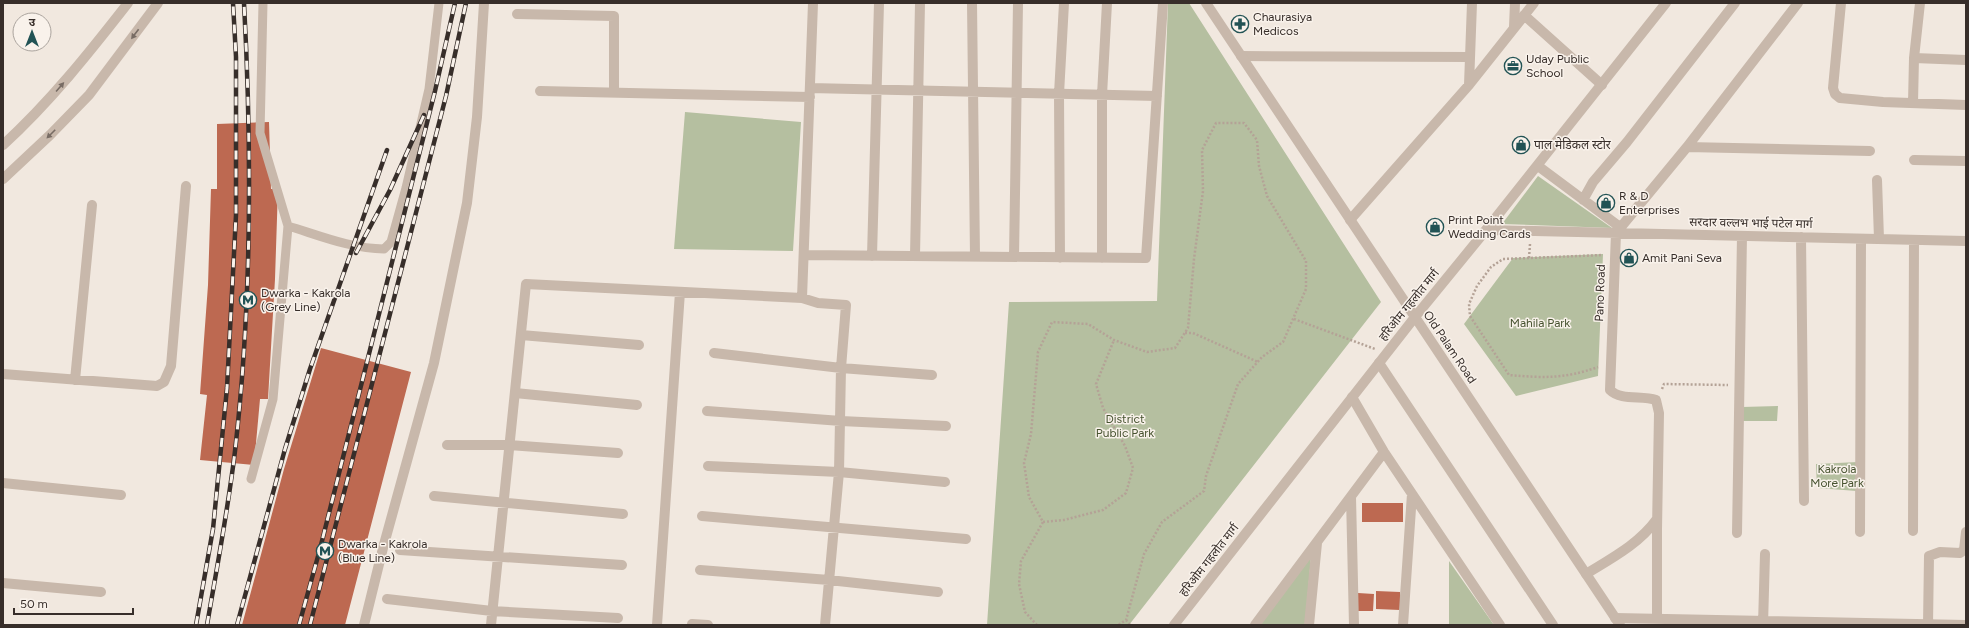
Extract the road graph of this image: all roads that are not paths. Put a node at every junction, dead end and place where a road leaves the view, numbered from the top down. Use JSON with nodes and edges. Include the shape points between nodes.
{"nodes":[{"id":1,"x":128,"y":3,"type":"edge"},
{"id":2,"x":158,"y":3,"type":"edge"},
{"id":3,"x":263,"y":3,"type":"edge"},
{"id":4,"x":439,"y":3,"type":"edge"},
{"id":5,"x":484,"y":3,"type":"edge"},
{"id":6,"x":813,"y":3,"type":"edge"},
{"id":7,"x":879,"y":3,"type":"edge"},
{"id":8,"x":920,"y":3,"type":"edge"},
{"id":9,"x":972,"y":3,"type":"edge"},
{"id":10,"x":1018,"y":3,"type":"edge"},
{"id":11,"x":1064,"y":3,"type":"edge"},
{"id":12,"x":1107,"y":3,"type":"edge"},
{"id":13,"x":1163,"y":3,"type":"edge"},
{"id":14,"x":1206,"y":3,"type":"edge"},
{"id":15,"x":1472,"y":3,"type":"edge"},
{"id":16,"x":1515,"y":3,"type":"edge"},
{"id":17,"x":1534,"y":3,"type":"edge"},
{"id":18,"x":1666,"y":3,"type":"edge"},
{"id":19,"x":1735,"y":3,"type":"edge"},
{"id":20,"x":1798,"y":3,"type":"edge"},
{"id":21,"x":1841,"y":3,"type":"edge"},
{"id":22,"x":1920,"y":3,"type":"edge"},
{"id":23,"x":517,"y":14,"type":"dead end"},
{"id":24,"x":1524,"y":16,"type":"junction"},
{"id":25,"x":1514,"y":27,"type":"junction"},
{"id":26,"x":1241,"y":56,"type":"junction"},
{"id":27,"x":1470,"y":57,"type":"junction"},
{"id":28,"x":1914,"y":58,"type":"junction"},
{"id":29,"x":1966,"y":60,"type":"edge"},
{"id":30,"x":1468,"y":85,"type":"junction"},
{"id":31,"x":1602,"y":85,"type":"junction"},
{"id":32,"x":877,"y":90,"type":"junction"},
{"id":33,"x":919,"y":90,"type":"junction"},
{"id":34,"x":540,"y":91,"type":"dead end"},
{"id":35,"x":810,"y":92,"type":"junction"},
{"id":36,"x":972,"y":92,"type":"junction"},
{"id":37,"x":614,"y":93,"type":"junction"},
{"id":38,"x":1017,"y":93,"type":"junction"},
{"id":39,"x":1059,"y":94,"type":"junction"},
{"id":40,"x":1102,"y":95,"type":"junction"},
{"id":41,"x":1157,"y":96,"type":"junction"},
{"id":42,"x":1913,"y":103,"type":"junction"},
{"id":43,"x":1966,"y":105,"type":"edge"},
{"id":44,"x":3,"y":145,"type":"edge"},
{"id":45,"x":1687,"y":147,"type":"junction"},
{"id":46,"x":1870,"y":151,"type":"dead end"},
{"id":47,"x":1914,"y":160,"type":"dead end"},
{"id":48,"x":1966,"y":161,"type":"edge"},
{"id":49,"x":1538,"y":166,"type":"junction"},
{"id":50,"x":3,"y":179,"type":"edge"},
{"id":51,"x":1877,"y":180,"type":"dead end"},
{"id":52,"x":186,"y":186,"type":"dead end"},
{"id":53,"x":1582,"y":200,"type":"junction"},
{"id":54,"x":92,"y":205,"type":"dead end"},
{"id":55,"x":1350,"y":220,"type":"junction"},
{"id":56,"x":288,"y":226,"type":"junction"},
{"id":57,"x":1486,"y":230,"type":"junction"},
{"id":58,"x":1618,"y":230,"type":"junction"},
{"id":59,"x":1742,"y":236,"type":"junction"},
{"id":60,"x":1801,"y":238,"type":"junction"},
{"id":61,"x":1861,"y":239,"type":"junction"},
{"id":62,"x":1879,"y":239,"type":"junction"},
{"id":63,"x":1914,"y":240,"type":"junction"},
{"id":64,"x":1966,"y":241,"type":"edge"},
{"id":65,"x":804,"y":255,"type":"junction"},
{"id":66,"x":872,"y":256,"type":"junction"},
{"id":67,"x":915,"y":256,"type":"junction"},
{"id":68,"x":975,"y":257,"type":"junction"},
{"id":69,"x":1014,"y":257,"type":"junction"},
{"id":70,"x":1060,"y":258,"type":"junction"},
{"id":71,"x":1102,"y":258,"type":"junction"},
{"id":72,"x":680,"y":292,"type":"junction"},
{"id":73,"x":802,"y":298,"type":"junction"},
{"id":74,"x":1415,"y":317,"type":"junction"},
{"id":75,"x":521,"y":335,"type":"junction"},
{"id":76,"x":639,"y":345,"type":"dead end"},
{"id":77,"x":714,"y":353,"type":"dead end"},
{"id":78,"x":1379,"y":363,"type":"junction"},
{"id":79,"x":841,"y":368,"type":"junction"},
{"id":80,"x":3,"y":374,"type":"edge"},
{"id":81,"x":932,"y":375,"type":"dead end"},
{"id":82,"x":75,"y":380,"type":"junction"},
{"id":83,"x":514,"y":393,"type":"junction"},
{"id":84,"x":1352,"y":398,"type":"junction"},
{"id":85,"x":637,"y":405,"type":"dead end"},
{"id":86,"x":707,"y":411,"type":"dead end"},
{"id":87,"x":841,"y":422,"type":"junction"},
{"id":88,"x":946,"y":426,"type":"dead end"},
{"id":89,"x":447,"y":445,"type":"dead end"},
{"id":90,"x":509,"y":445,"type":"junction"},
{"id":91,"x":1384,"y":452,"type":"junction"},
{"id":92,"x":618,"y":453,"type":"dead end"},
{"id":93,"x":708,"y":466,"type":"dead end"},
{"id":94,"x":839,"y":472,"type":"junction"},
{"id":95,"x":251,"y":479,"type":"dead end"},
{"id":96,"x":945,"y":482,"type":"dead end"},
{"id":97,"x":3,"y":483,"type":"edge"},
{"id":98,"x":1412,"y":494,"type":"junction"},
{"id":99,"x":121,"y":495,"type":"dead end"},
{"id":100,"x":434,"y":496,"type":"dead end"},
{"id":101,"x":1351,"y":497,"type":"junction"},
{"id":102,"x":1804,"y":501,"type":"dead end"},
{"id":103,"x":503,"y":504,"type":"junction"},
{"id":104,"x":623,"y":514,"type":"dead end"},
{"id":105,"x":702,"y":516,"type":"dead end"},
{"id":106,"x":1657,"y":519,"type":"junction"},
{"id":107,"x":834,"y":528,"type":"junction"},
{"id":108,"x":1913,"y":531,"type":"dead end"},
{"id":109,"x":1860,"y":532,"type":"dead end"},
{"id":110,"x":1966,"y":532,"type":"edge"},
{"id":111,"x":1737,"y":533,"type":"dead end"},
{"id":112,"x":966,"y":539,"type":"dead end"},
{"id":113,"x":1317,"y":543,"type":"junction"},
{"id":114,"x":400,"y":550,"type":"dead end"},
{"id":115,"x":1765,"y":554,"type":"dead end"},
{"id":116,"x":498,"y":556,"type":"junction"},
{"id":117,"x":622,"y":565,"type":"dead end"},
{"id":118,"x":700,"y":570,"type":"dead end"},
{"id":119,"x":1586,"y":574,"type":"junction"},
{"id":120,"x":829,"y":580,"type":"junction"},
{"id":121,"x":3,"y":583,"type":"edge"},
{"id":122,"x":101,"y":592,"type":"dead end"},
{"id":123,"x":938,"y":592,"type":"dead end"},
{"id":124,"x":387,"y":599,"type":"dead end"},
{"id":125,"x":492,"y":611,"type":"junction"},
{"id":126,"x":618,"y":618,"type":"dead end"},
{"id":127,"x":1657,"y":618,"type":"junction"},
{"id":128,"x":1617,"y":622,"type":"edge"},
{"id":129,"x":1764,"y":623,"type":"edge"},
{"id":130,"x":692,"y":624,"type":"dead end"},
{"id":131,"x":1928,"y":624,"type":"edge"},
{"id":132,"x":1966,"y":624,"type":"edge"},
{"id":133,"x":364,"y":625,"type":"edge"},
{"id":134,"x":491,"y":625,"type":"edge"},
{"id":135,"x":657,"y":625,"type":"edge"},
{"id":136,"x":708,"y":625,"type":"edge"},
{"id":137,"x":825,"y":625,"type":"edge"},
{"id":138,"x":1174,"y":625,"type":"edge"},
{"id":139,"x":1255,"y":625,"type":"edge"},
{"id":140,"x":1309,"y":625,"type":"edge"},
{"id":141,"x":1354,"y":625,"type":"edge"},
{"id":142,"x":1403,"y":625,"type":"edge"},
{"id":143,"x":1500,"y":625,"type":"edge"},
{"id":144,"x":1553,"y":625,"type":"edge"}],
"edges":[{"from":44,"to":1,"type":"street","one_way":true,"via":[[32,118],[80,64]]},
{"from":2,"to":50,"type":"street","one_way":true,"via":[[89,95]]},
{"from":3,"to":56,"type":"lane","via":[[260,132]]},
{"from":4,"to":56,"type":"lane","via":[[429,89],[391,242],[384,248],[374,249]]},
{"from":5,"to":133,"type":"street","via":[[477,117],[467,204],[434,364]]},
{"from":6,"to":35,"type":"street"},
{"from":7,"to":32,"type":"street"},
{"from":8,"to":33,"type":"street"},
{"from":9,"to":36,"type":"street"},
{"from":10,"to":38,"type":"street"},
{"from":11,"to":39,"type":"street"},
{"from":12,"to":40,"type":"street"},
{"from":13,"to":41,"type":"street"},
{"from":14,"to":26,"type":"street","name":"Old Palam Road"},
{"from":15,"to":27,"type":"street"},
{"from":16,"to":25,"type":"street"},
{"from":17,"to":24,"type":"street"},
{"from":18,"to":31,"type":"street","name":"हरिओम गहलोत मार्ग"},
{"from":19,"to":53,"type":"street","via":[[1593,182]]},
{"from":20,"to":45,"type":"street"},
{"from":21,"to":42,"type":"street","via":[[1833,88],[1835,94],[1848,100]]},
{"from":22,"to":28,"type":"street"},
{"from":23,"to":37,"type":"street","via":[[614,16]]},
{"from":24,"to":25,"type":"street"},
{"from":24,"to":31,"type":"street"},
{"from":25,"to":30,"type":"street"},
{"from":26,"to":27,"type":"street"},
{"from":26,"to":55,"type":"street","name":"Old Palam Road"},
{"from":27,"to":30,"type":"street"},
{"from":28,"to":29,"type":"street"},
{"from":28,"to":42,"type":"street"},
{"from":30,"to":55,"type":"street"},
{"from":31,"to":49,"type":"street","name":"हरिओम गहलोत मार्ग"},
{"from":32,"to":33,"type":"street"},
{"from":32,"to":35,"type":"street"},
{"from":32,"to":66,"type":"street"},
{"from":33,"to":36,"type":"street"},
{"from":33,"to":67,"type":"street"},
{"from":34,"to":37,"type":"street"},
{"from":35,"to":37,"type":"street"},
{"from":35,"to":65,"type":"street"},
{"from":36,"to":38,"type":"street"},
{"from":36,"to":68,"type":"street"},
{"from":38,"to":39,"type":"street"},
{"from":38,"to":69,"type":"street"},
{"from":39,"to":40,"type":"street"},
{"from":39,"to":70,"type":"street"},
{"from":40,"to":41,"type":"street"},
{"from":40,"to":71,"type":"street"},
{"from":41,"to":71,"type":"street","via":[[1146,258]]},
{"from":42,"to":43,"type":"street"},
{"from":45,"to":46,"type":"street"},
{"from":45,"to":58,"type":"street"},
{"from":47,"to":48,"type":"street"},
{"from":49,"to":53,"type":"street"},
{"from":49,"to":57,"type":"street","name":"हरिओम गहलोत मार्ग"},
{"from":51,"to":62,"type":"street"},
{"from":52,"to":82,"type":"street","via":[[171,366],[164,382],[157,386]]},
{"from":53,"to":58,"type":"street"},
{"from":54,"to":82,"type":"street"},
{"from":55,"to":74,"type":"street","name":"Old Palam Road"},
{"from":56,"to":95,"type":"lane","via":[[273,399]]},
{"from":57,"to":58,"type":"street","name":"सरदार वल्लभ भाई पटेल मार्ग"},
{"from":57,"to":74,"type":"street","name":"हरिओम गहलोत मार्ग"},
{"from":58,"to":59,"type":"street","name":"सरदार वल्लभ भाई पटेल मार्ग"},
{"from":58,"to":106,"type":"street","name":"Pano Road","via":[[1610,390],[1615,395],[1650,398],[1656,400],[1658,405]]},
{"from":59,"to":60,"type":"street","name":"सरदार वल्लभ भाई पटेल मार्ग"},
{"from":59,"to":111,"type":"street"},
{"from":60,"to":61,"type":"street","name":"सरदार वल्लभ भाई पटेल मार्ग"},
{"from":60,"to":102,"type":"street"},
{"from":61,"to":62,"type":"street","name":"सरदार वल्लभ भाई पटेल मार्ग"},
{"from":61,"to":109,"type":"street"},
{"from":62,"to":63,"type":"street","name":"सरदार वल्लभ भाई पटेल मार्ग"},
{"from":63,"to":64,"type":"street","name":"सरदार वल्लभ भाई पटेल मार्ग"},
{"from":63,"to":108,"type":"street"},
{"from":65,"to":66,"type":"street"},
{"from":65,"to":73,"type":"street"},
{"from":66,"to":67,"type":"street"},
{"from":67,"to":68,"type":"street"},
{"from":68,"to":69,"type":"street"},
{"from":69,"to":70,"type":"street"},
{"from":70,"to":71,"type":"street"},
{"from":72,"to":73,"type":"street"},
{"from":72,"to":75,"type":"street","via":[[526,284]]},
{"from":72,"to":135,"type":"street"},
{"from":73,"to":79,"type":"street","via":[[818,303],[846,305]]},
{"from":74,"to":78,"type":"street","name":"हरिओम गहलोत मार्ग"},
{"from":74,"to":119,"type":"street","name":"Old Palam Road"},
{"from":75,"to":76,"type":"street"},
{"from":75,"to":83,"type":"street"},
{"from":77,"to":79,"type":"street"},
{"from":78,"to":84,"type":"street","name":"हरिओम गहलोत मार्ग"},
{"from":78,"to":144,"type":"street"},
{"from":79,"to":81,"type":"street"},
{"from":79,"to":87,"type":"street"},
{"from":80,"to":82,"type":"street"},
{"from":83,"to":85,"type":"street"},
{"from":83,"to":90,"type":"street"},
{"from":84,"to":91,"type":"street"},
{"from":84,"to":138,"type":"street","name":"हरिओम गहलोत मार्ग"},
{"from":86,"to":87,"type":"street"},
{"from":87,"to":88,"type":"street"},
{"from":87,"to":94,"type":"street"},
{"from":89,"to":90,"type":"street"},
{"from":90,"to":92,"type":"street"},
{"from":90,"to":103,"type":"street"},
{"from":91,"to":98,"type":"street"},
{"from":91,"to":101,"type":"street"},
{"from":93,"to":94,"type":"street"},
{"from":94,"to":96,"type":"street"},
{"from":94,"to":107,"type":"street"},
{"from":97,"to":99,"type":"street"},
{"from":98,"to":142,"type":"street"},
{"from":98,"to":143,"type":"street"},
{"from":100,"to":103,"type":"street"},
{"from":101,"to":113,"type":"street"},
{"from":101,"to":141,"type":"street"},
{"from":103,"to":104,"type":"street"},
{"from":103,"to":116,"type":"street"},
{"from":105,"to":107,"type":"street"},
{"from":106,"to":119,"type":"street","via":[[1636,542]]},
{"from":106,"to":127,"type":"street"},
{"from":107,"to":112,"type":"street"},
{"from":107,"to":120,"type":"street"},
{"from":110,"to":131,"type":"street","via":[[1964,550],[1960,553],[1940,552],[1929,556]]},
{"from":113,"to":139,"type":"street"},
{"from":113,"to":140,"type":"street"},
{"from":114,"to":116,"type":"street"},
{"from":115,"to":129,"type":"street"},
{"from":116,"to":117,"type":"street"},
{"from":116,"to":125,"type":"street"},
{"from":118,"to":120,"type":"street"},
{"from":119,"to":128,"type":"street","name":"Old Palam Road"},
{"from":120,"to":123,"type":"street"},
{"from":120,"to":137,"type":"street"},
{"from":121,"to":122,"type":"street"},
{"from":124,"to":125,"type":"street"},
{"from":125,"to":126,"type":"street"},
{"from":125,"to":134,"type":"street"},
{"from":127,"to":128,"type":"street"},
{"from":127,"to":129,"type":"street"},
{"from":129,"to":131,"type":"street"},
{"from":130,"to":136,"type":"street"},
{"from":131,"to":132,"type":"street"}]}
